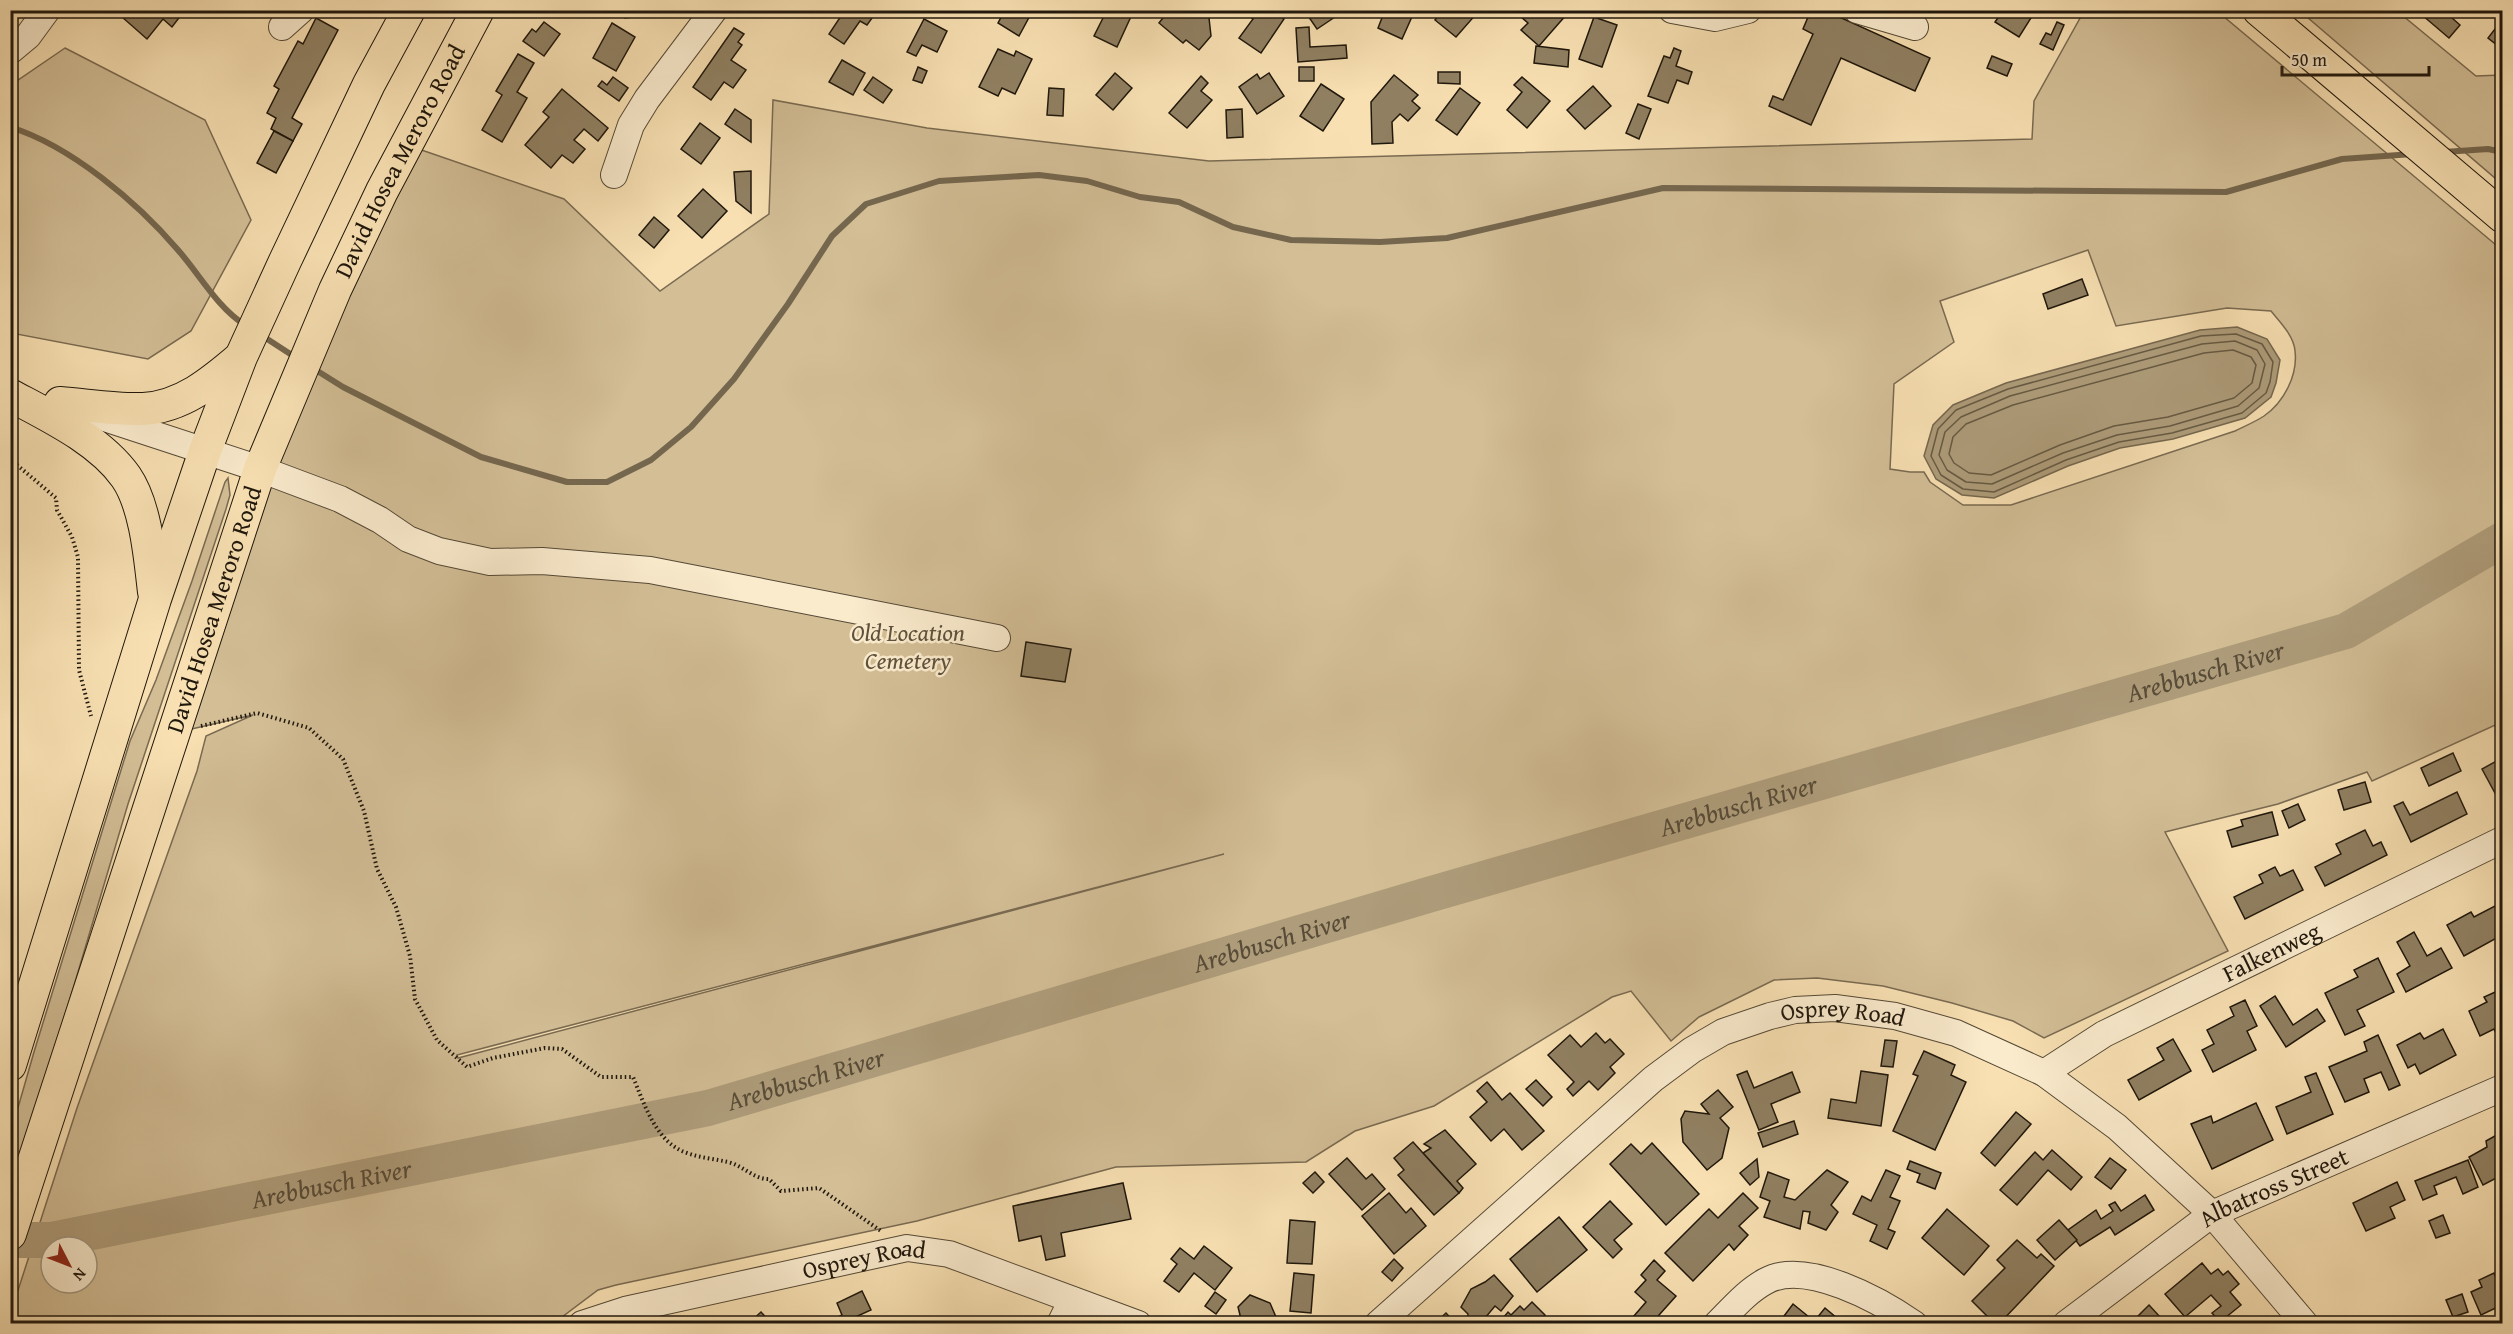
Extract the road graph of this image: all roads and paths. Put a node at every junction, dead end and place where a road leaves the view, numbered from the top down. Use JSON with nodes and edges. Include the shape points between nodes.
{"nodes":[{"id":1,"x":47,"y":10,"type":"edge"},
{"id":2,"x":409,"y":10,"type":"edge"},
{"id":3,"x":478,"y":10,"type":"edge"},
{"id":4,"x":714,"y":10,"type":"edge"},
{"id":5,"x":1672,"y":10,"type":"edge"},
{"id":6,"x":1748,"y":10,"type":"edge"},
{"id":7,"x":1857,"y":10,"type":"edge"},
{"id":8,"x":2259,"y":10,"type":"edge"},
{"id":9,"x":1915,"y":27,"type":"dead end"},
{"id":10,"x":19,"y":44,"type":"edge"},
{"id":11,"x":614,"y":175,"type":"dead end"},
{"id":12,"x":2502,"y":216,"type":"edge"},
{"id":13,"x":243,"y":352,"type":"junction"},
{"id":14,"x":10,"y":393,"type":"edge"},
{"id":15,"x":60,"y":403,"type":"junction"},
{"id":16,"x":205,"y":452,"type":"junction"},
{"id":17,"x":10,"y":459,"type":"edge"},
{"id":18,"x":260,"y":469,"type":"junction"},
{"id":19,"x":155,"y":599,"type":"junction"},
{"id":20,"x":997,"y":638,"type":"dead end"},
{"id":21,"x":91,"y":726,"type":"dead end"},
{"id":22,"x":174,"y":733,"type":"junction"},
{"id":23,"x":2502,"y":840,"type":"edge"},
{"id":24,"x":10,"y":1065,"type":"edge"},
{"id":25,"x":2044,"y":1073,"type":"junction"},
{"id":26,"x":2502,"y":1088,"type":"edge"},
{"id":27,"x":2212,"y":1214,"type":"junction"},
{"id":28,"x":10,"y":1234,"type":"edge"},
{"id":29,"x":907,"y":1248,"type":"junction"},
{"id":30,"x":1072,"y":1300,"type":"junction"},
{"id":31,"x":582,"y":1323,"type":"edge"},
{"id":32,"x":1060,"y":1323,"type":"edge"},
{"id":33,"x":1138,"y":1323,"type":"edge"},
{"id":34,"x":1378,"y":1323,"type":"edge"},
{"id":35,"x":1717,"y":1323,"type":"edge"},
{"id":36,"x":1914,"y":1323,"type":"edge"},
{"id":37,"x":2066,"y":1323,"type":"edge"},
{"id":38,"x":2305,"y":1323,"type":"edge"}],
"edges":[{"from":1,"to":10,"type":"street"},
{"from":2,"to":13,"type":"main road","via":[[369,84]]},
{"from":3,"to":18,"type":"main road","name":"David Hosea Meroro Road","via":[[382,191],[335,290]]},
{"from":4,"to":11,"type":"street","via":[[631,125]]},
{"from":5,"to":6,"type":"street","via":[[1715,18]]},
{"from":7,"to":9,"type":"street"},
{"from":8,"to":12,"type":"main road"},
{"from":13,"to":15,"type":"main road","via":[[214,381],[171,403],[144,409]]},
{"from":13,"to":16,"type":"main road"},
{"from":14,"to":15,"type":"street"},
{"from":14,"to":19,"type":"main road","via":[[64,424],[113,461],[127,478],[148,545]]},
{"from":15,"to":16,"type":"street"},
{"from":16,"to":18,"type":"street"},
{"from":16,"to":19,"type":"main road"},
{"from":17,"to":21,"type":"path","via":[[56,498],[57,510],[72,537],[78,557],[79,670],[92,715]]},
{"from":18,"to":20,"type":"street","via":[[340,499],[408,539],[439,551],[490,562],[542,561],[650,570]]},
{"from":18,"to":22,"type":"main road","name":"David Hosea Meroro Road"},
{"from":19,"to":24,"type":"main road"},
{"from":22,"to":28,"type":"main road","name":"David Hosea Meroro Road"},
{"from":22,"to":29,"type":"path","via":[[257,713],[309,728],[343,759],[364,811],[377,869],[396,907],[410,956],[415,999],[437,1040],[467,1067],[545,1048],[562,1049],[601,1077],[633,1077],[651,1120],[684,1153],[741,1167],[758,1179],[770,1179],[781,1191],[819,1188]]},
{"from":23,"to":25,"type":"street","name":"Falkenweg","via":[[2104,1034]]},
{"from":25,"to":27,"type":"street","name":"Osprey Road","via":[[2117,1127]]},
{"from":25,"to":34,"type":"street","name":"Osprey Road","via":[[1956,1033],[1895,1016],[1835,1008],[1795,1010],[1723,1032],[1653,1080]]},
{"from":26,"to":27,"type":"street","name":"Albatross Street"},
{"from":27,"to":37,"type":"street","name":"Albatross Street"},
{"from":27,"to":38,"type":"street","name":"Osprey Road"},
{"from":29,"to":30,"type":"street","name":"Osprey Road","via":[[950,1254]]},
{"from":29,"to":31,"type":"street","name":"Osprey Road"},
{"from":30,"to":32,"type":"street"},
{"from":30,"to":33,"type":"street","name":"Osprey Road"},
{"from":35,"to":36,"type":"street","via":[[1768,1280],[1803,1275],[1827,1280]]}]}
